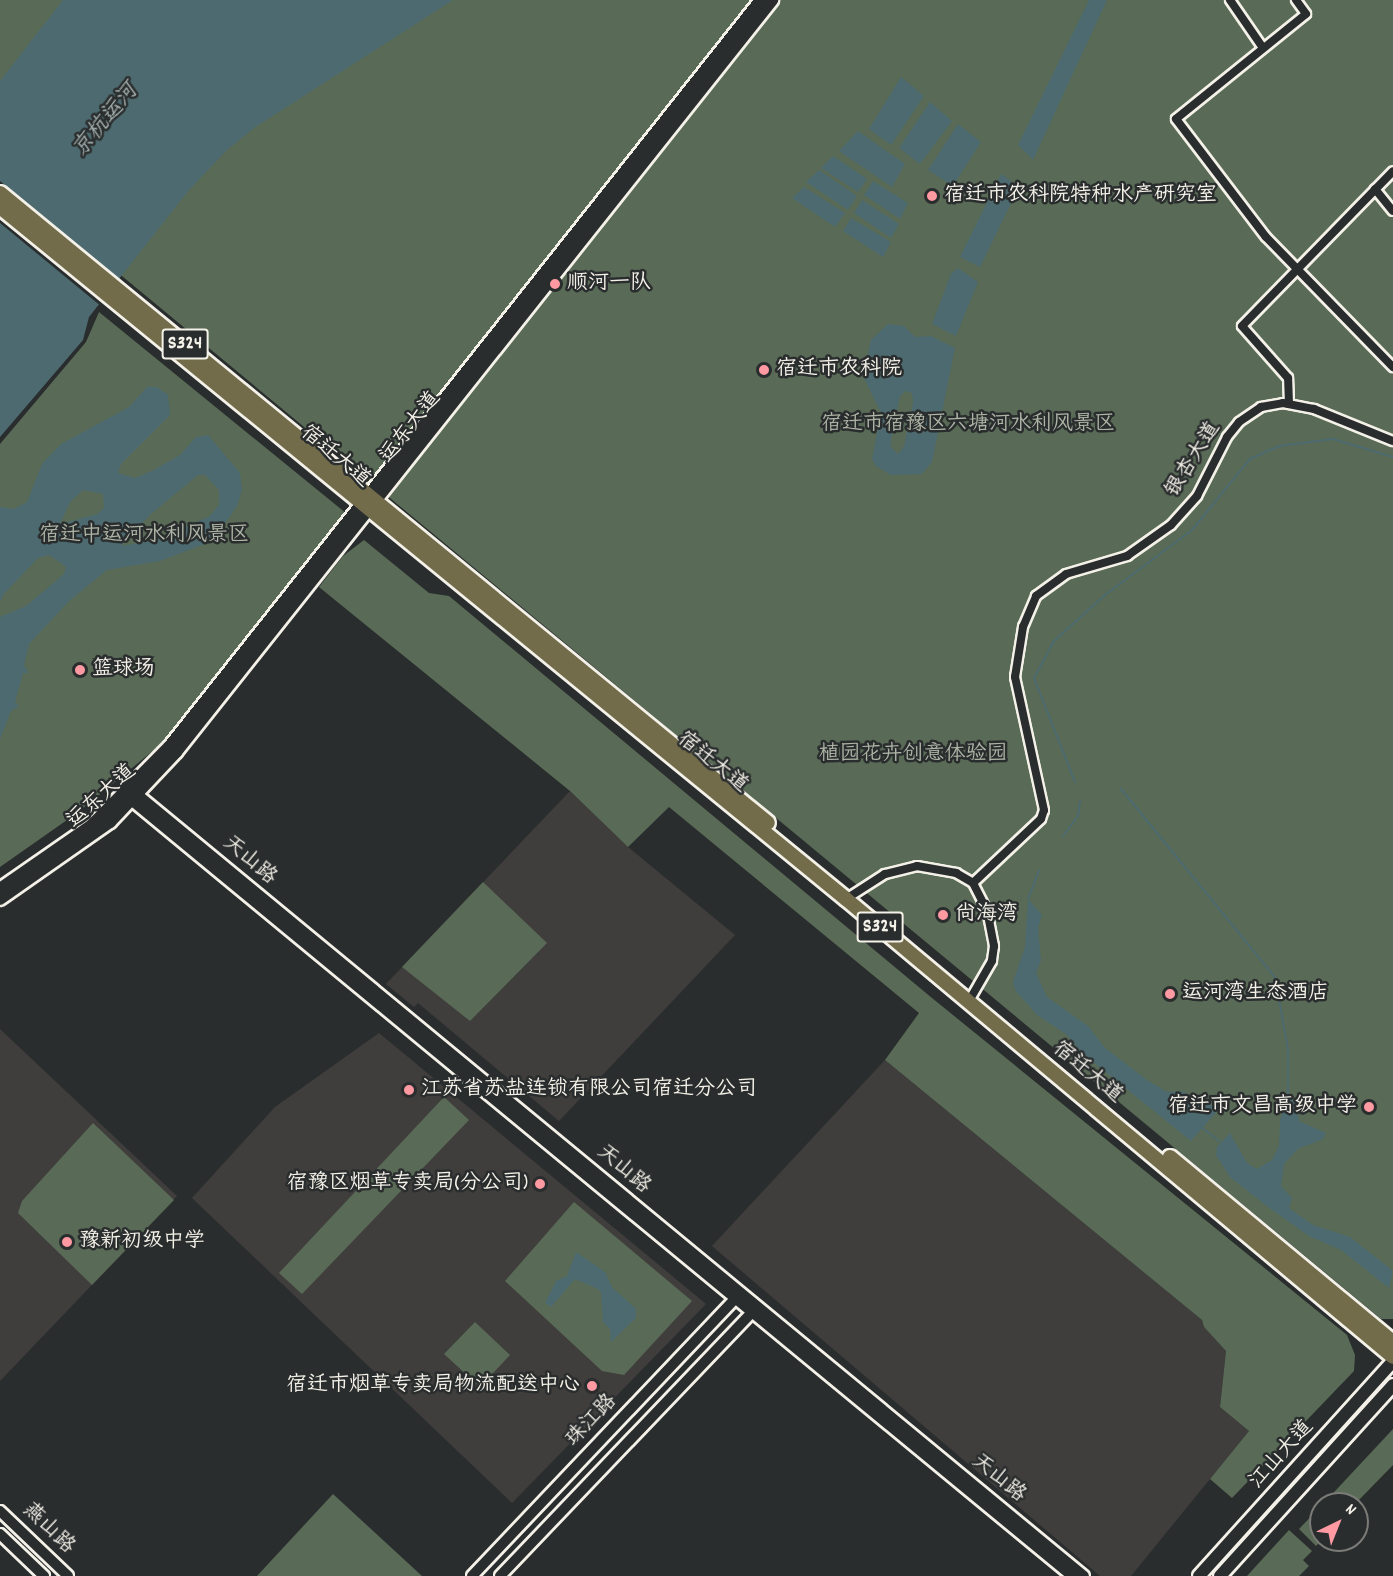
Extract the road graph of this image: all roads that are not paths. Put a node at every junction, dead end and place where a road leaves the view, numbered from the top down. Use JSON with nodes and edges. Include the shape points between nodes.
{"nodes":[{"id":1,"x":761,"y":0,"type":"edge"},
{"id":2,"x":772,"y":0,"type":"edge"},
{"id":3,"x":1230,"y":0,"type":"edge"},
{"id":4,"x":1296,"y":0,"type":"edge"},
{"id":5,"x":1263,"y":48,"type":"junction"},
{"id":6,"x":1393,"y":171,"type":"edge"},
{"id":7,"x":1375,"y":189,"type":"junction"},
{"id":8,"x":0,"y":193,"type":"edge"},
{"id":9,"x":0,"y":207,"type":"edge"},
{"id":10,"x":1393,"y":211,"type":"edge"},
{"id":11,"x":1298,"y":267,"type":"junction"},
{"id":12,"x":1393,"y":367,"type":"edge"},
{"id":13,"x":1289,"y":404,"type":"junction"},
{"id":14,"x":1393,"y":441,"type":"edge"},
{"id":15,"x":369,"y":504,"type":"junction"},
{"id":16,"x":134,"y":797,"type":"junction"},
{"id":17,"x":973,"y":883,"type":"junction"},
{"id":18,"x":0,"y":889,"type":"edge"},
{"id":19,"x":850,"y":896,"type":"junction"},
{"id":20,"x":0,"y":899,"type":"edge"},
{"id":21,"x":971,"y":998,"type":"junction"},
{"id":22,"x":738,"y":1297,"type":"junction"},
{"id":23,"x":754,"y":1310,"type":"junction"},
{"id":24,"x":1393,"y":1342,"type":"edge"},
{"id":25,"x":1393,"y":1359,"type":"edge"},
{"id":26,"x":1393,"y":1385,"type":"edge"},
{"id":27,"x":0,"y":1511,"type":"edge"},
{"id":28,"x":0,"y":1534,"type":"edge"},
{"id":29,"x":44,"y":1576,"type":"edge"},
{"id":30,"x":68,"y":1576,"type":"edge"},
{"id":31,"x":471,"y":1576,"type":"edge"},
{"id":32,"x":500,"y":1576,"type":"edge"},
{"id":33,"x":1072,"y":1576,"type":"edge"},
{"id":34,"x":1084,"y":1576,"type":"edge"},
{"id":35,"x":1199,"y":1576,"type":"edge"},
{"id":36,"x":1220,"y":1576,"type":"edge"}],
"edges":[{"from":1,"to":15,"type":"main road","name":"运东大道"},
{"from":2,"to":15,"type":"main road","name":"运东大道"},
{"from":3,"to":5,"type":"street"},
{"from":4,"to":5,"type":"street","via":[[1306,14]]},
{"from":5,"to":11,"type":"street","via":[[1176,119],[1266,237]]},
{"from":6,"to":7,"type":"street"},
{"from":7,"to":10,"type":"street"},
{"from":7,"to":11,"type":"street"},
{"from":8,"to":15,"type":"main road","name":"宿迁大道","number":"S324"},
{"from":9,"to":15,"type":"main road","name":"宿迁大道","number":"S324"},
{"from":11,"to":12,"type":"street"},
{"from":11,"to":13,"type":"street","via":[[1242,326],[1288,378]]},
{"from":13,"to":14,"type":"street","name":"银杏大道","via":[[1314,409]]},
{"from":13,"to":17,"type":"street","name":"银杏大道","via":[[1261,407],[1239,422],[1227,437],[1197,496],[1149,542],[1127,556],[1066,574],[1036,596],[1023,627],[1015,678],[1044,810],[1041,819]]},
{"from":15,"to":16,"type":"main road","name":"运东大道","via":[[176,752]]},
{"from":15,"to":18,"type":"main road","name":"运东大道","via":[[170,746],[92,825]]},
{"from":15,"to":19,"type":"main road","name":"宿迁大道","number":"S324"},
{"from":16,"to":20,"type":"main road","name":"运东大道","via":[[101,830]]},
{"from":16,"to":22,"type":"street","name":"天山路"},
{"from":17,"to":19,"type":"street","via":[[956,873],[917,866],[885,874]]},
{"from":17,"to":21,"type":"street","via":[[987,910],[994,946],[992,961]]},
{"from":19,"to":21,"type":"main road","name":"宿迁大道","number":"S324"},
{"from":21,"to":24,"type":"main road","name":"宿迁大道","number":"S324"},
{"from":21,"to":25,"type":"main road","name":"宿迁大道","number":"S324"},
{"from":22,"to":23,"type":"street","name":"天山路"},
{"from":22,"to":31,"type":"street","name":"珠江路"},
{"from":23,"to":32,"type":"street","name":"珠江路"},
{"from":23,"to":33,"type":"street","name":"天山路"},
{"from":23,"to":34,"type":"street","name":"天山路"},
{"from":25,"to":35,"type":"main road","name":"江山大道"},
{"from":26,"to":36,"type":"main road","name":"江山大道"},
{"from":27,"to":30,"type":"street","name":"燕山路"},
{"from":28,"to":29,"type":"street","name":"燕山路"}]}
